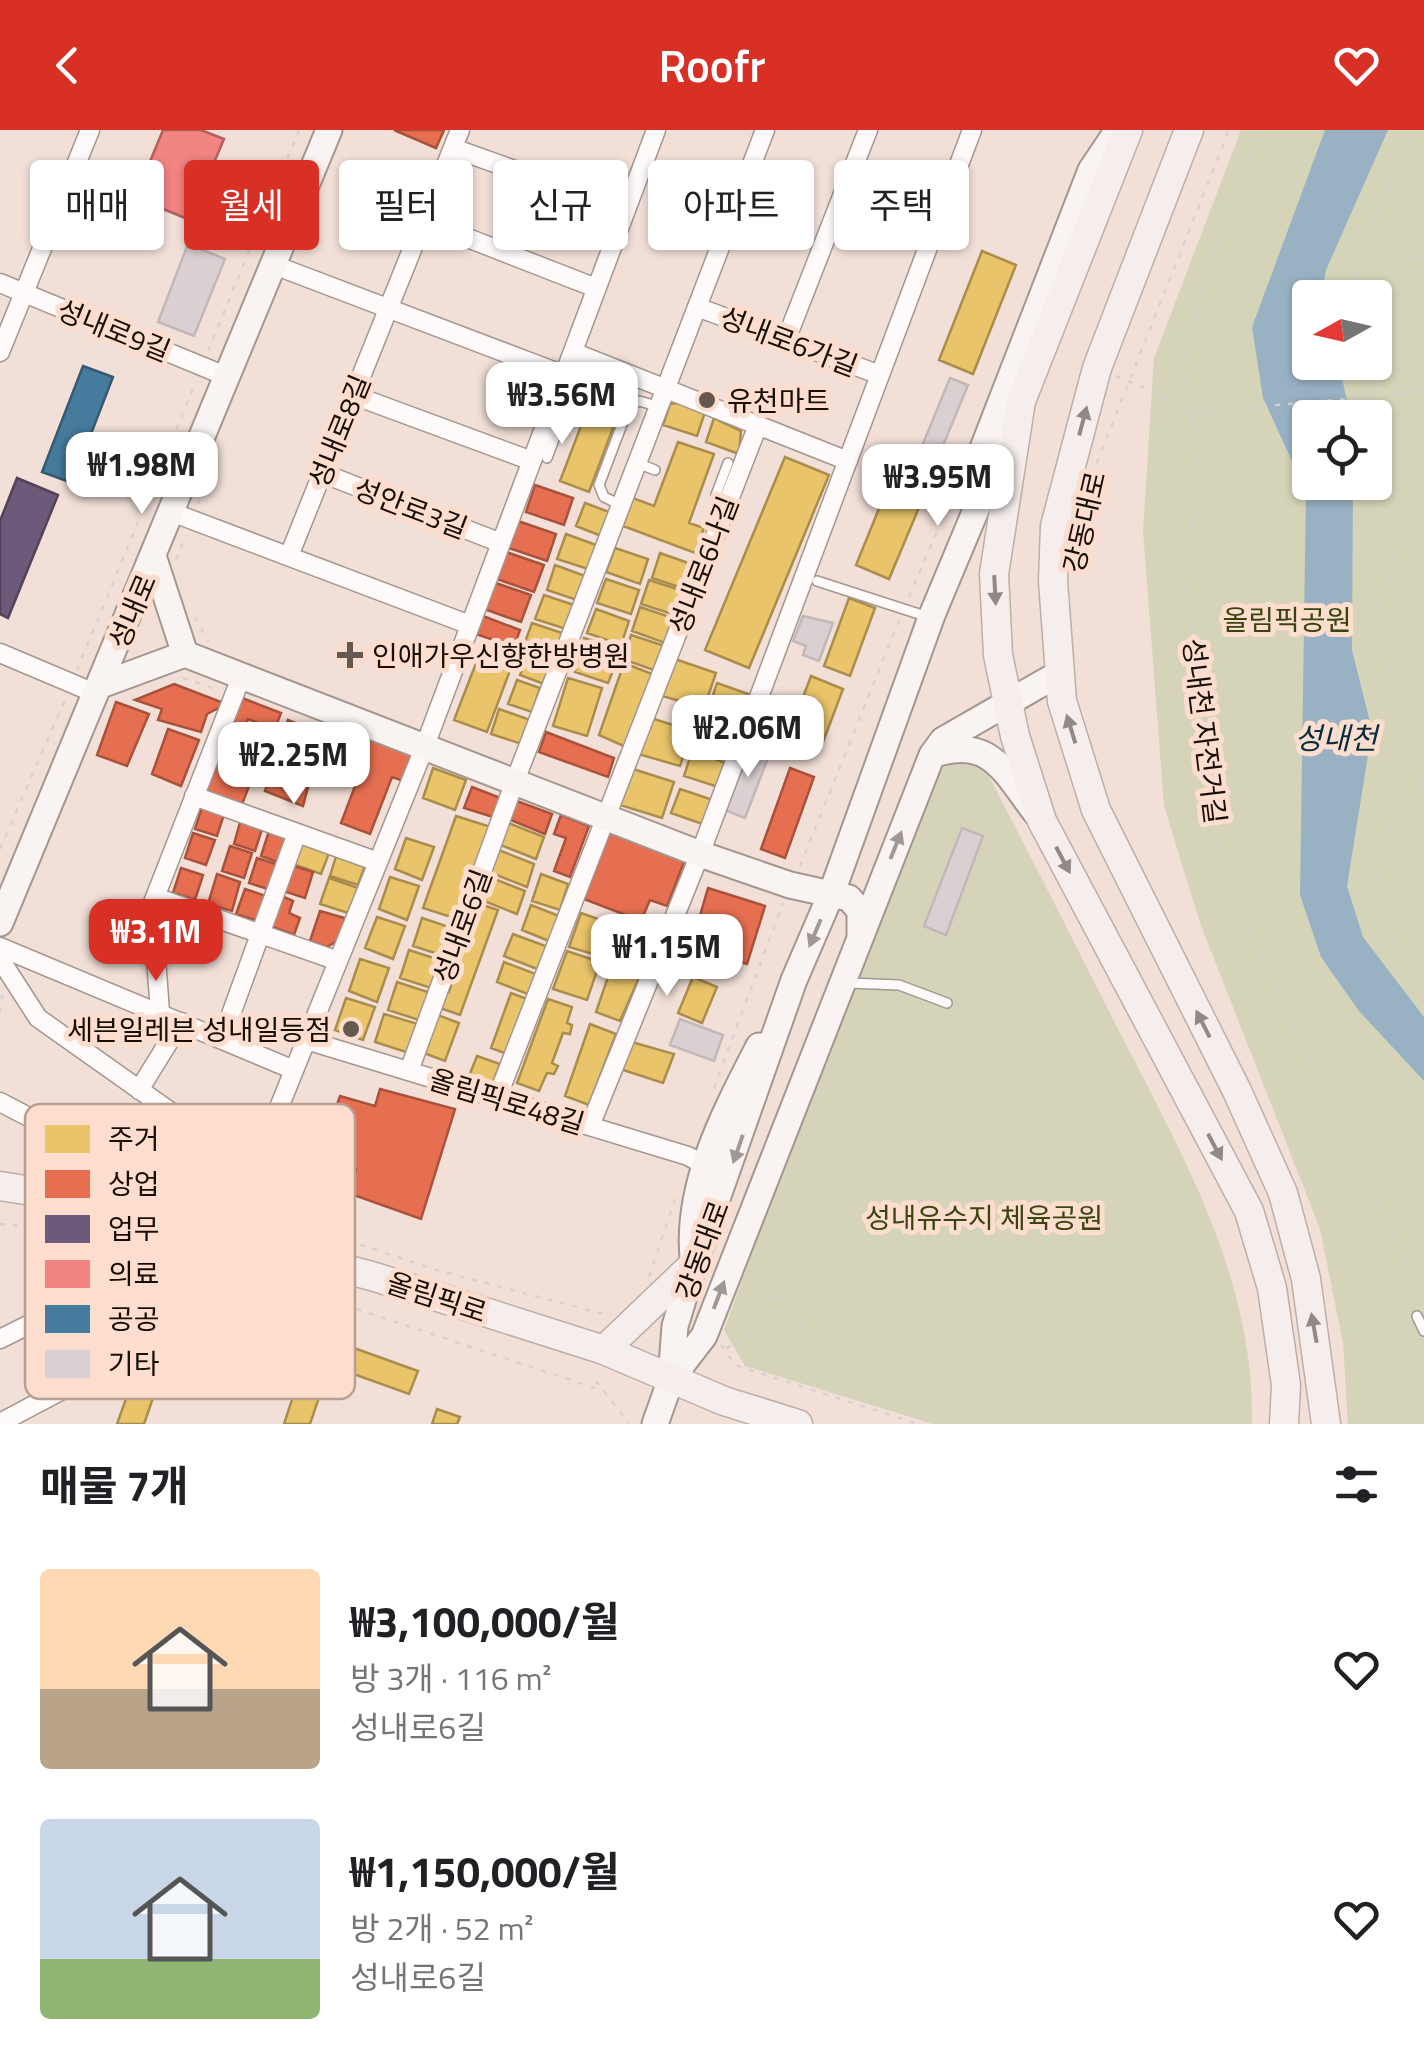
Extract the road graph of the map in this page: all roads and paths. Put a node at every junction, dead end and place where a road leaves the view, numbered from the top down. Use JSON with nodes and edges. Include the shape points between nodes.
{"nodes":[{"id":1,"x":90,"y":130,"type":"edge"},
{"id":2,"x":299,"y":130,"type":"edge"},
{"id":3,"x":329,"y":130,"type":"edge"},
{"id":4,"x":656,"y":130,"type":"edge"},
{"id":5,"x":765,"y":130,"type":"edge"},
{"id":6,"x":868,"y":130,"type":"edge"},
{"id":7,"x":972,"y":130,"type":"edge"},
{"id":8,"x":1118,"y":130,"type":"edge"},
{"id":9,"x":1128,"y":130,"type":"edge"},
{"id":10,"x":1189,"y":130,"type":"edge"},
{"id":11,"x":1229,"y":130,"type":"edge"},
{"id":12,"x":1259,"y":130,"type":"edge"},
{"id":13,"x":1414,"y":130,"type":"edge"},
{"id":14,"x":457,"y":139,"type":"edge"},
{"id":15,"x":507,"y":160,"type":"edge"},
{"id":16,"x":628,"y":205,"type":"edge"},
{"id":17,"x":473,"y":240,"type":"edge"},
{"id":18,"x":412,"y":250,"type":"edge"},
{"id":19,"x":611,"y":250,"type":"edge"},
{"id":20,"x":1424,"y":255,"type":"edge"},
{"id":21,"x":274,"y":265,"type":"junction"},
{"id":22,"x":1354,"y":276,"type":"junction"},
{"id":23,"x":1353,"y":280,"type":"edge"},
{"id":24,"x":0,"y":283,"type":"edge"},
{"id":25,"x":596,"y":288,"type":"junction"},
{"id":26,"x":24,"y":293,"type":"junction"},
{"id":27,"x":389,"y":306,"type":"junction"},
{"id":28,"x":697,"y":307,"type":"junction"},
{"id":29,"x":786,"y":340,"type":"junction"},
{"id":30,"x":0,"y":352,"type":"edge"},
{"id":31,"x":572,"y":352,"type":"junction"},
{"id":32,"x":202,"y":366,"type":"junction"},
{"id":33,"x":1097,"y":368,"type":"junction"},
{"id":34,"x":564,"y":375,"type":"junction"},
{"id":35,"x":880,"y":375,"type":"junction"},
{"id":36,"x":228,"y":377,"type":"junction"},
{"id":37,"x":1374,"y":380,"type":"edge"},
{"id":38,"x":1130,"y":382,"type":"junction"},
{"id":39,"x":1424,"y":392,"type":"edge"},
{"id":40,"x":1379,"y":393,"type":"junction"},
{"id":41,"x":354,"y":395,"type":"junction"},
{"id":42,"x":570,"y":397,"type":"dead end"},
{"id":43,"x":662,"y":398,"type":"junction"},
{"id":44,"x":1022,"y":401,"type":"junction"},
{"id":45,"x":1188,"y":413,"type":"junction"},
{"id":46,"x":758,"y":425,"type":"junction"},
{"id":47,"x":538,"y":457,"type":"junction"},
{"id":48,"x":848,"y":461,"type":"junction"},
{"id":49,"x":558,"y":462,"type":"dead end"},
{"id":50,"x":728,"y":463,"type":"dead end"},
{"id":51,"x":213,"y":465,"type":"dead end"},
{"id":52,"x":322,"y":474,"type":"junction"},
{"id":53,"x":1090,"y":480,"type":"dead end"},
{"id":54,"x":958,"y":484,"type":"dead end"},
{"id":55,"x":717,"y":496,"type":"junction"},
{"id":56,"x":1086,"y":496,"type":"dead end"},
{"id":57,"x":621,"y":505,"type":"junction"},
{"id":58,"x":183,"y":516,"type":"junction"},
{"id":59,"x":501,"y":544,"type":"junction"},
{"id":60,"x":1064,"y":547,"type":"junction"},
{"id":61,"x":288,"y":556,"type":"junction"},
{"id":62,"x":163,"y":565,"type":"junction"},
{"id":63,"x":817,"y":581,"type":"dead end"},
{"id":64,"x":911,"y":612,"type":"junction"},
{"id":65,"x":194,"y":616,"type":"dead end"},
{"id":66,"x":470,"y":625,"type":"junction"},
{"id":67,"x":208,"y":640,"type":"dead end"},
{"id":68,"x":0,"y":653,"type":"edge"},
{"id":69,"x":185,"y":654,"type":"junction"},
{"id":70,"x":1060,"y":672,"type":"junction"},
{"id":71,"x":242,"y":676,"type":"junction"},
{"id":72,"x":72,"y":684,"type":"junction"},
{"id":73,"x":99,"y":690,"type":"junction"},
{"id":74,"x":1007,"y":699,"type":"junction"},
{"id":75,"x":425,"y":746,"type":"junction"},
{"id":76,"x":932,"y":755,"type":"junction"},
{"id":77,"x":515,"y":782,"type":"junction"},
{"id":78,"x":1423,"y":785,"type":"edge"},
{"id":79,"x":194,"y":796,"type":"junction"},
{"id":80,"x":858,"y":816,"type":"junction"},
{"id":81,"x":605,"y":817,"type":"junction"},
{"id":82,"x":1042,"y":821,"type":"junction"},
{"id":83,"x":297,"y":833,"type":"junction"},
{"id":84,"x":0,"y":849,"type":"edge"},
{"id":85,"x":700,"y":854,"type":"junction"},
{"id":86,"x":378,"y":862,"type":"junction"},
{"id":87,"x":797,"y":870,"type":"dead end"},
{"id":88,"x":832,"y":892,"type":"junction"},
{"id":89,"x":155,"y":897,"type":"junction"},
{"id":90,"x":0,"y":923,"type":"edge"},
{"id":91,"x":258,"y":933,"type":"junction"},
{"id":92,"x":860,"y":935,"type":"junction"},
{"id":93,"x":0,"y":947,"type":"edge"},
{"id":94,"x":338,"y":961,"type":"junction"},
{"id":95,"x":4,"y":965,"type":"edge"},
{"id":96,"x":1424,"y":979,"type":"edge"},
{"id":97,"x":794,"y":980,"type":"junction"},
{"id":98,"x":841,"y":982,"type":"junction"},
{"id":99,"x":947,"y":1003,"type":"dead end"},
{"id":100,"x":0,"y":1012,"type":"edge"},
{"id":101,"x":160,"y":1012,"type":"junction"},
{"id":102,"x":182,"y":1022,"type":"junction"},
{"id":103,"x":222,"y":1039,"type":"junction"},
{"id":104,"x":306,"y":1040,"type":"junction"},
{"id":105,"x":294,"y":1070,"type":"junction"},
{"id":106,"x":410,"y":1071,"type":"junction"},
{"id":107,"x":139,"y":1090,"type":"junction"},
{"id":108,"x":496,"y":1098,"type":"junction"},
{"id":109,"x":0,"y":1102,"type":"edge"},
{"id":110,"x":159,"y":1104,"type":"edge"},
{"id":111,"x":280,"y":1104,"type":"edge"},
{"id":112,"x":25,"y":1115,"type":"edge"},
{"id":113,"x":590,"y":1126,"type":"junction"},
{"id":114,"x":706,"y":1166,"type":"junction"},
{"id":115,"x":0,"y":1186,"type":"edge"},
{"id":116,"x":25,"y":1190,"type":"edge"},
{"id":117,"x":355,"y":1243,"type":"edge"},
{"id":118,"x":694,"y":1264,"type":"junction"},
{"id":119,"x":355,"y":1265,"type":"edge"},
{"id":120,"x":1424,"y":1300,"type":"edge"},
{"id":121,"x":355,"y":1309,"type":"edge"},
{"id":122,"x":1418,"y":1316,"type":"dead end"},
{"id":123,"x":623,"y":1319,"type":"dead end"},
{"id":124,"x":25,"y":1326,"type":"edge"},
{"id":125,"x":1424,"y":1330,"type":"edge"},
{"id":126,"x":756,"y":1334,"type":"junction"},
{"id":127,"x":0,"y":1339,"type":"edge"},
{"id":128,"x":717,"y":1341,"type":"dead end"},
{"id":129,"x":725,"y":1349,"type":"junction"},
{"id":130,"x":604,"y":1350,"type":"junction"},
{"id":131,"x":672,"y":1380,"type":"junction"},
{"id":132,"x":596,"y":1381,"type":"dead end"},
{"id":133,"x":604,"y":1392,"type":"junction"},
{"id":134,"x":45,"y":1399,"type":"edge"},
{"id":135,"x":783,"y":1422,"type":"edge"},
{"id":136,"x":0,"y":1423,"type":"edge"},
{"id":137,"x":628,"y":1423,"type":"edge"},
{"id":138,"x":655,"y":1424,"type":"edge"},
{"id":139,"x":918,"y":1424,"type":"edge"},
{"id":140,"x":1284,"y":1424,"type":"edge"},
{"id":141,"x":1326,"y":1424,"type":"edge"}],
"edges":[{"from":1,"to":26,"type":"street"},
{"from":2,"to":32,"type":"path"},
{"from":3,"to":21,"type":"main road","name":"성내로"},
{"from":4,"to":16,"type":"street","name":"성안로3길"},
{"from":5,"to":28,"type":"street","name":"성내로6가길"},
{"from":6,"to":29,"type":"street"},
{"from":7,"to":35,"type":"street"},
{"from":8,"to":64,"type":"main road","via":[[1091,170]]},
{"from":9,"to":44,"type":"main road","name":"강동대로"},
{"from":10,"to":33,"type":"main road","name":"강동대로"},
{"from":11,"to":38,"type":"path","name":"강동대로"},
{"from":12,"to":45,"type":"path","name":"성내천 자전거길","via":[[1211,260],[1185,362]]},
{"from":13,"to":22,"type":"path"},
{"from":14,"to":15,"type":"street"},
{"from":17,"to":25,"type":"street"},
{"from":18,"to":27,"type":"street","name":"성내로8길"},
{"from":19,"to":25,"type":"street","name":"성안로3길"},
{"from":20,"to":22,"type":"path"},
{"from":21,"to":27,"type":"street"},
{"from":21,"to":36,"type":"main road","name":"성내로"},
{"from":22,"to":23,"type":"path"},
{"from":24,"to":26,"type":"street","name":"성내로9길"},
{"from":25,"to":31,"type":"street","name":"성안로3길"},
{"from":26,"to":30,"type":"street"},
{"from":26,"to":32,"type":"street","name":"성내로9길"},
{"from":27,"to":34,"type":"street"},
{"from":27,"to":41,"type":"street","name":"성내로8길"},
{"from":28,"to":29,"type":"street","name":"성내로6가길"},
{"from":28,"to":43,"type":"street","name":"성내로6가길"},
{"from":29,"to":35,"type":"street","name":"성내로6가길"},
{"from":31,"to":34,"type":"street","name":"성안로3길"},
{"from":31,"to":43,"type":"street"},
{"from":32,"to":36,"type":"street","name":"성내로9길"},
{"from":32,"to":72,"type":"path"},
{"from":33,"to":38,"type":"path"},
{"from":60,"to":33,"type":"main road","name":"강동대로","one_way":true,"via":[[1056,526]]},
{"from":34,"to":47,"type":"street","name":"성안로3길"},
{"from":35,"to":48,"type":"street"},
{"from":36,"to":58,"type":"main road","name":"성내로"},
{"from":37,"to":40,"type":"path"},
{"from":38,"to":45,"type":"path"},
{"from":38,"to":53,"type":"path","name":"강동대로"},
{"from":39,"to":40,"type":"path"},
{"from":40,"to":45,"type":"path"},
{"from":40,"to":78,"type":"path","via":[[1400,541],[1378,606],[1379,635],[1406,709]]},
{"from":41,"to":47,"type":"street"},
{"from":41,"to":52,"type":"street","name":"성내로8길"},
{"from":42,"to":47,"type":"lane"},
{"from":43,"to":46,"type":"street"},
{"from":43,"to":57,"type":"street","name":"성내로6가길","via":[[646,466]]},
{"from":43,"to":57,"type":"lane","via":[[629,406],[599,485],[604,497]]},
{"from":44,"to":74,"type":"main road","name":"강동대로","one_way":true,"via":[[994,574]]},
{"from":44,"to":80,"type":"main road","name":"강동대로","via":[[932,615]]},
{"from":45,"to":120,"type":"path","name":"성내천 자전거길","via":[[1196,462],[1188,586],[1219,844],[1245,921]]},
{"from":46,"to":48,"type":"street"},
{"from":46,"to":55,"type":"street","name":"성내로6나길"},
{"from":47,"to":49,"type":"lane"},
{"from":47,"to":59,"type":"street","name":"성안로3길"},
{"from":48,"to":85,"type":"street"},
{"from":50,"to":55,"type":"lane"},
{"from":51,"to":58,"type":"path"},
{"from":52,"to":59,"type":"street","name":"성안로3길"},
{"from":52,"to":61,"type":"street","name":"성내로8길"},
{"from":54,"to":64,"type":"path"},
{"from":55,"to":81,"type":"street","name":"성내로6나길"},
{"from":56,"to":60,"type":"path","name":"강동대로"},
{"from":57,"to":77,"type":"street","name":"성내로6가길"},
{"from":58,"to":61,"type":"street"},
{"from":58,"to":62,"type":"main road","name":"성내로"},
{"from":58,"to":62,"type":"path"},
{"from":59,"to":66,"type":"street","name":"성안로3길"},
{"from":60,"to":70,"type":"main road","name":"강동대로"},
{"from":61,"to":66,"type":"street"},
{"from":62,"to":69,"type":"main road"},
{"from":62,"to":73,"type":"main road","name":"성내로"},
{"from":63,"to":64,"type":"lane"},
{"from":64,"to":80,"type":"main road"},
{"from":64,"to":87,"type":"path","via":[[844,751],[812,846]]},
{"from":65,"to":67,"type":"path"},
{"from":66,"to":75,"type":"street","name":"성안로3길"},
{"from":68,"to":72,"type":"street"},
{"from":69,"to":71,"type":"main road"},
{"from":69,"to":73,"type":"main road"},
{"from":70,"to":74,"type":"main road"},
{"from":141,"to":70,"type":"main road","name":"강동대로","one_way":true,"via":[[1306,1278],[1283,1193],[1096,810],[1062,702]]},
{"from":71,"to":75,"type":"main road"},
{"from":71,"to":79,"type":"street"},
{"from":72,"to":73,"type":"street"},
{"from":72,"to":84,"type":"path"},
{"from":73,"to":90,"type":"main road","name":"성내로"},
{"from":74,"to":76,"type":"main road","name":"강동대로","via":[[943,740]]},
{"from":74,"to":82,"type":"main road","name":"강동대로"},
{"from":75,"to":77,"type":"main road"},
{"from":75,"to":86,"type":"street"},
{"from":76,"to":82,"type":"main road","via":[[968,746],[982,750]]},
{"from":92,"to":76,"type":"main road","name":"강동대로","one_way":true},
{"from":77,"to":81,"type":"main road"},
{"from":77,"to":106,"type":"street","name":"성내로6길"},
{"from":78,"to":96,"type":"path","via":[[1386,831],[1378,878],[1393,943]]},
{"from":79,"to":83,"type":"street"},
{"from":79,"to":89,"type":"street"},
{"from":80,"to":88,"type":"main road","name":"강동대로"},
{"from":81,"to":85,"type":"main road"},
{"from":81,"to":108,"type":"street"},
{"from":82,"to":140,"type":"main road","name":"강동대로","one_way":true,"via":[[1249,1212],[1272,1288],[1286,1384]]},
{"from":83,"to":86,"type":"street"},
{"from":83,"to":91,"type":"street"},
{"from":85,"to":88,"type":"main road"},
{"from":85,"to":113,"type":"street"},
{"from":86,"to":94,"type":"street"},
{"from":88,"to":92,"type":"main road","via":[[860,911]]},
{"from":88,"to":97,"type":"main road","name":"강동대로","one_way":true},
{"from":89,"to":91,"type":"street"},
{"from":89,"to":101,"type":"street"},
{"from":91,"to":94,"type":"street"},
{"from":91,"to":103,"type":"street"},
{"from":92,"to":98,"type":"main road","name":"강동대로"},
{"from":93,"to":101,"type":"street"},
{"from":94,"to":104,"type":"street"},
{"from":95,"to":100,"type":"path"},
{"from":95,"to":107,"type":"street","via":[[38,1018]]},
{"from":97,"to":114,"type":"main road","via":[[730,1102]]},
{"from":97,"to":118,"type":"main road","name":"강동대로","one_way":true},
{"from":98,"to":99,"type":"lane","via":[[899,985]]},
{"from":131,"to":98,"type":"main road","name":"강동대로","one_way":true,"via":[[704,1336]]},
{"from":101,"to":102,"type":"street"},
{"from":102,"to":103,"type":"street"},
{"from":102,"to":107,"type":"street"},
{"from":103,"to":105,"type":"street"},
{"from":104,"to":105,"type":"street"},
{"from":104,"to":106,"type":"street","name":"올림픽로48길"},
{"from":105,"to":111,"type":"street"},
{"from":106,"to":108,"type":"street","name":"올림픽로48길"},
{"from":107,"to":110,"type":"street"},
{"from":108,"to":113,"type":"street","name":"올림픽로48길"},
{"from":109,"to":112,"type":"street"},
{"from":113,"to":114,"type":"street","name":"올림픽로48길"},
{"from":114,"to":118,"type":"main road","via":[[690,1221]]},
{"from":115,"to":116,"type":"main road","name":"올림픽로"},
{"from":117,"to":123,"type":"path"},
{"from":118,"to":130,"type":"main road"},
{"from":118,"to":131,"type":"main road","name":"강동대로","via":[[675,1326]]},
{"from":119,"to":130,"type":"main road","name":"올림픽로"},
{"from":121,"to":133,"type":"path"},
{"from":122,"to":125,"type":"lane"},
{"from":124,"to":127,"type":"street"},
{"from":126,"to":126,"type":"path","via":[[764,1342],[791,1343],[804,1321],[803,1308],[790,1297],[762,1298],[752,1307]]},
{"from":126,"to":129,"type":"path"},
{"from":128,"to":129,"type":"path"},
{"from":129,"to":139,"type":"path","via":[[735,1365]]},
{"from":130,"to":131,"type":"main road","name":"올림픽로"},
{"from":131,"to":135,"type":"main road","name":"올림픽로"},
{"from":131,"to":138,"type":"main road"},
{"from":132,"to":133,"type":"path"},
{"from":133,"to":137,"type":"path"},
{"from":134,"to":136,"type":"street"}]}
